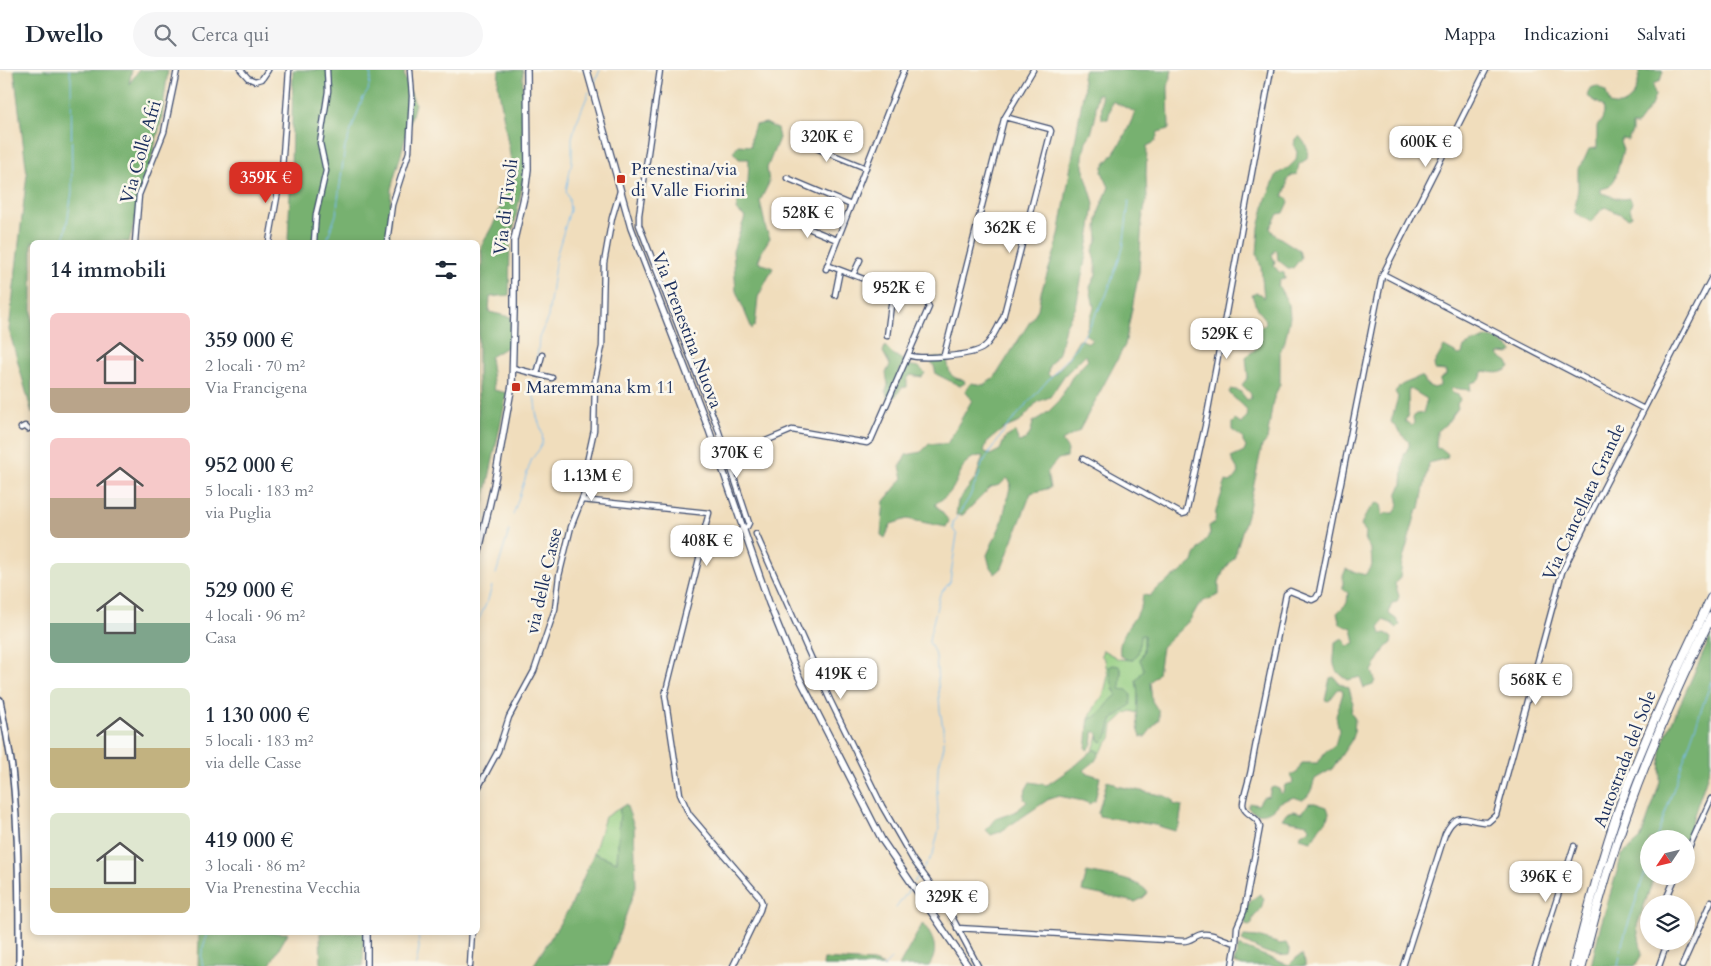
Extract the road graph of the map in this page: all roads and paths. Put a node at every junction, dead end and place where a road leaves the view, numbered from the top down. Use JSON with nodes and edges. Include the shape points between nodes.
{"nodes":[{"id":1,"x":177,"y":70,"type":"edge"},
{"id":2,"x":241,"y":70,"type":"edge"},
{"id":3,"x":268,"y":70,"type":"edge"},
{"id":4,"x":289,"y":70,"type":"edge"},
{"id":5,"x":327,"y":70,"type":"edge"},
{"id":6,"x":410,"y":70,"type":"edge"},
{"id":7,"x":527,"y":70,"type":"edge"},
{"id":8,"x":587,"y":70,"type":"edge"},
{"id":9,"x":660,"y":70,"type":"edge"},
{"id":10,"x":904,"y":70,"type":"edge"},
{"id":11,"x":1033,"y":70,"type":"edge"},
{"id":12,"x":1271,"y":70,"type":"edge"},
{"id":13,"x":1486,"y":70,"type":"edge"},
{"id":14,"x":1005,"y":117,"type":"junction"},
{"id":15,"x":796,"y":140,"type":"dead end"},
{"id":16,"x":866,"y":168,"type":"junction"},
{"id":17,"x":787,"y":178,"type":"dead end"},
{"id":18,"x":620,"y":192,"type":"junction"},
{"id":19,"x":851,"y":205,"type":"junction"},
{"id":20,"x":786,"y":219,"type":"dead end"},
{"id":21,"x":136,"y":240,"type":"edge"},
{"id":22,"x":269,"y":240,"type":"edge"},
{"id":23,"x":314,"y":240,"type":"edge"},
{"id":24,"x":387,"y":240,"type":"edge"},
{"id":25,"x":837,"y":240,"type":"junction"},
{"id":26,"x":860,"y":260,"type":"dead end"},
{"id":27,"x":840,"y":270,"type":"junction"},
{"id":28,"x":1383,"y":274,"type":"junction"},
{"id":29,"x":853,"y":275,"type":"junction"},
{"id":30,"x":1711,"y":279,"type":"edge"},
{"id":31,"x":912,"y":280,"type":"dead end"},
{"id":32,"x":893,"y":290,"type":"junction"},
{"id":33,"x":835,"y":295,"type":"dead end"},
{"id":34,"x":906,"y":296,"type":"junction"},
{"id":35,"x":886,"y":336,"type":"dead end"},
{"id":36,"x":908,"y":355,"type":"junction"},
{"id":37,"x":542,"y":356,"type":"dead end"},
{"id":38,"x":944,"y":356,"type":"junction"},
{"id":39,"x":513,"y":368,"type":"junction"},
{"id":40,"x":536,"y":374,"type":"junction"},
{"id":41,"x":552,"y":378,"type":"dead end"},
{"id":42,"x":1644,"y":408,"type":"junction"},
{"id":43,"x":21,"y":428,"type":"dead end"},
{"id":44,"x":28,"y":429,"type":"dead end"},
{"id":45,"x":727,"y":457,"type":"junction"},
{"id":46,"x":1084,"y":459,"type":"dead end"},
{"id":47,"x":582,"y":500,"type":"junction"},
{"id":48,"x":743,"y":529,"type":"junction"},
{"id":49,"x":756,"y":534,"type":"dead end"},
{"id":50,"x":480,"y":546,"type":"edge"},
{"id":51,"x":704,"y":550,"type":"junction"},
{"id":52,"x":1711,"y":598,"type":"edge"},
{"id":53,"x":1711,"y":618,"type":"edge"},
{"id":54,"x":0,"y":700,"type":"edge"},
{"id":55,"x":480,"y":784,"type":"edge"},
{"id":56,"x":1711,"y":799,"type":"edge"},
{"id":57,"x":1695,"y":834,"type":"edge"},
{"id":58,"x":1574,"y":846,"type":"dead end"},
{"id":59,"x":1711,"y":901,"type":"edge"},
{"id":60,"x":958,"y":928,"type":"junction"},
{"id":61,"x":368,"y":935,"type":"edge"},
{"id":62,"x":472,"y":935,"type":"edge"},
{"id":63,"x":1236,"y":942,"type":"junction"},
{"id":64,"x":1665,"y":950,"type":"edge"},
{"id":65,"x":20,"y":966,"type":"edge"},
{"id":66,"x":367,"y":966,"type":"edge"},
{"id":67,"x":470,"y":966,"type":"edge"},
{"id":68,"x":733,"y":966,"type":"edge"},
{"id":69,"x":968,"y":966,"type":"edge"},
{"id":70,"x":978,"y":966,"type":"edge"},
{"id":71,"x":1232,"y":966,"type":"edge"},
{"id":72,"x":1403,"y":966,"type":"edge"},
{"id":73,"x":1536,"y":966,"type":"edge"},
{"id":74,"x":1574,"y":966,"type":"edge"},
{"id":75,"x":1582,"y":966,"type":"edge"},
{"id":76,"x":1659,"y":966,"type":"edge"},
{"id":77,"x":1682,"y":966,"type":"edge"}],
"edges":[{"from":1,"to":21,"type":"street","name":"Via Colle Afri","via":[[164,132],[139,195]]},
{"from":2,"to":3,"type":"street","via":[[255,81]]},
{"from":4,"to":22,"type":"street","via":[[282,169]]},
{"from":5,"to":23,"type":"street","via":[[328,92],[320,143],[326,172]]},
{"from":6,"to":24,"type":"street","via":[[409,152],[391,208]]},
{"from":7,"to":39,"type":"main road","name":"Via di Tivoli","via":[[528,169],[514,240]]},
{"from":8,"to":18,"type":"main road","name":"Via Prenestina Nuova"},
{"from":9,"to":45,"type":"street","via":[[639,215],[640,231]]},
{"from":10,"to":16,"type":"street"},
{"from":11,"to":14,"type":"street"},
{"from":12,"to":46,"type":"street","via":[[1186,513],[1182,514]]},
{"from":13,"to":28,"type":"street"},
{"from":14,"to":38,"type":"street"},
{"from":14,"to":38,"type":"street","via":[[1051,130],[1044,161],[1003,318],[980,350]]},
{"from":15,"to":16,"type":"street"},
{"from":16,"to":19,"type":"street"},
{"from":17,"to":19,"type":"street"},
{"from":18,"to":47,"type":"street","name":"via delle Casse","via":[[610,225],[604,263],[602,344],[595,379],[594,430]]},
{"from":18,"to":48,"type":"main road","name":"Via Prenestina Nuova"},
{"from":19,"to":25,"type":"street"},
{"from":20,"to":25,"type":"street"},
{"from":25,"to":27,"type":"street","via":[[826,267]]},
{"from":26,"to":29,"type":"street"},
{"from":27,"to":29,"type":"street"},
{"from":27,"to":33,"type":"street"},
{"from":28,"to":42,"type":"street"},
{"from":28,"to":63,"type":"street","via":[[1319,593],[1312,600],[1290,591],[1286,594],[1243,804],[1260,825]]},
{"from":29,"to":32,"type":"street"},
{"from":30,"to":42,"type":"street","name":"Via Cancellata Grande"},
{"from":31,"to":34,"type":"street"},
{"from":32,"to":34,"type":"street"},
{"from":32,"to":35,"type":"street"},
{"from":34,"to":36,"type":"street","via":[[929,306]]},
{"from":36,"to":38,"type":"street","via":[[917,358]]},
{"from":36,"to":45,"type":"street","via":[[870,442],[792,430]]},
{"from":37,"to":40,"type":"street"},
{"from":39,"to":40,"type":"street"},
{"from":39,"to":50,"type":"main road","name":"Via di Tivoli","via":[[494,485]]},
{"from":40,"to":41,"type":"street"},
{"from":42,"to":72,"type":"street","name":"Via Cancellata Grande","via":[[1561,576],[1496,815],[1488,822],[1460,818],[1450,824]]},
{"from":43,"to":44,"type":"street","via":[[25,426]]},
{"from":45,"to":48,"type":"street","via":[[749,523]]},
{"from":47,"to":51,"type":"street","via":[[709,513],[702,539]]},
{"from":47,"to":55,"type":"street","name":"via delle Casse","via":[[571,527],[555,609],[534,671],[508,717],[498,751]]},
{"from":48,"to":51,"type":"street"},
{"from":48,"to":69,"type":"main road","name":"Via Prenestina Nuova","via":[[805,691],[893,858]]},
{"from":49,"to":60,"type":"street","via":[[830,700],[882,806]]},
{"from":51,"to":68,"type":"street","via":[[699,558],[665,701],[684,806],[762,902]]},
{"from":52,"to":74,"type":"highway","name":"Autostrada del Sole","via":[[1670,684],[1619,810]]},
{"from":53,"to":75,"type":"highway","name":"Autostrada del Sole","via":[[1684,672],[1627,814],[1597,906]]},
{"from":54,"to":65,"type":"street","via":[[13,779]]},
{"from":56,"to":57,"type":"street"},
{"from":58,"to":73,"type":"street"},
{"from":59,"to":77,"type":"street"},
{"from":60,"to":63,"type":"street","via":[[1183,941],[1202,934]]},
{"from":60,"to":70,"type":"street"},
{"from":61,"to":66,"type":"main road"},
{"from":62,"to":67,"type":"street"},
{"from":63,"to":71,"type":"street"},
{"from":64,"to":76,"type":"street"}]}
